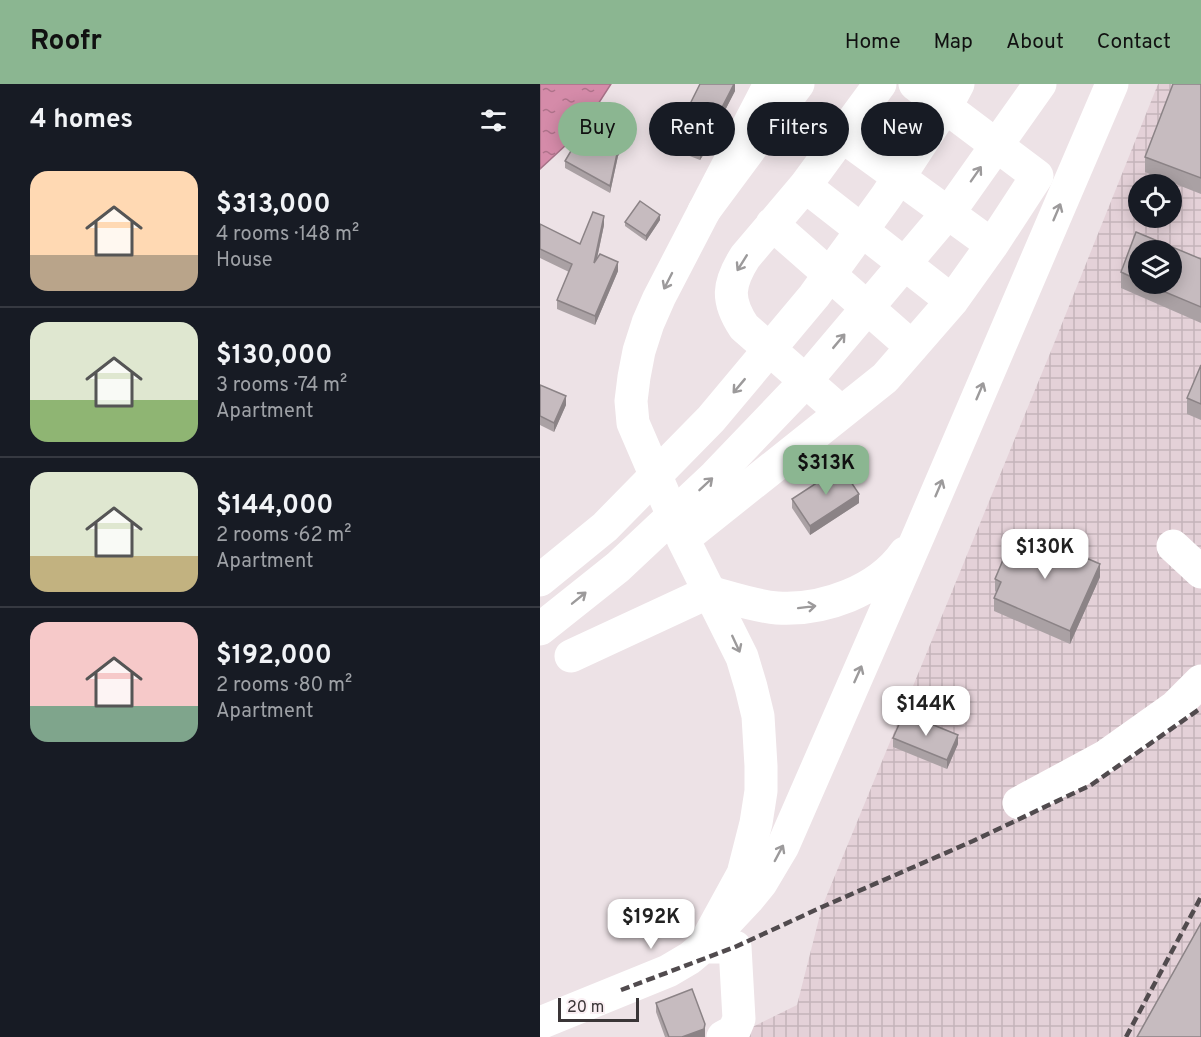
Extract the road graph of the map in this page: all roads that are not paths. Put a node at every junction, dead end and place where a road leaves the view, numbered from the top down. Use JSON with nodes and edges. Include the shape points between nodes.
{"nodes":[{"id":1,"x":770,"y":84,"type":"edge"},
{"id":2,"x":798,"y":84,"type":"edge"},
{"id":3,"x":880,"y":84,"type":"edge"},
{"id":4,"x":915,"y":84,"type":"edge"},
{"id":5,"x":958,"y":84,"type":"edge"},
{"id":6,"x":1040,"y":84,"type":"edge"},
{"id":7,"x":1112,"y":84,"type":"edge"},
{"id":8,"x":849,"y":126,"type":"edge"},
{"id":9,"x":849,"y":141,"type":"edge"},
{"id":10,"x":827,"y":156,"type":"edge"},
{"id":11,"x":805,"y":186,"type":"junction"},
{"id":12,"x":704,"y":211,"type":"junction"},
{"id":13,"x":771,"y":224,"type":"junction"},
{"id":14,"x":992,"y":245,"type":"junction"},
{"id":15,"x":952,"y":301,"type":"junction"},
{"id":16,"x":912,"y":347,"type":"junction"},
{"id":17,"x":841,"y":412,"type":"junction"},
{"id":18,"x":920,"y":532,"type":"junction"},
{"id":19,"x":683,"y":539,"type":"junction"},
{"id":20,"x":1173,"y":546,"type":"dead end"},
{"id":21,"x":1201,"y":572,"type":"edge"},
{"id":22,"x":540,"y":580,"type":"edge"},
{"id":23,"x":709,"y":592,"type":"junction"},
{"id":24,"x":540,"y":629,"type":"edge"},
{"id":25,"x":571,"y":656,"type":"dead end"},
{"id":26,"x":1201,"y":681,"type":"edge"},
{"id":27,"x":1018,"y":803,"type":"dead end"},
{"id":28,"x":703,"y":947,"type":"junction"},
{"id":29,"x":540,"y":1023,"type":"edge"},
{"id":30,"x":723,"y":1037,"type":"edge"}],
"edges":[{"from":1,"to":12,"type":"main road"},
{"from":2,"to":12,"type":"main road"},
{"from":3,"to":8,"type":"main road"},
{"from":4,"to":14,"type":"main road","via":[[1037,176]]},
{"from":5,"to":22,"type":"main road","one_way":true,"via":[[880,206],[814,296],[711,419],[605,526]]},
{"from":24,"to":6,"type":"main road","one_way":true,"via":[[618,567],[715,476],[803,384],[955,204]]},
{"from":18,"to":7,"type":"main road","one_way":true},
{"from":9,"to":14,"type":"main road"},
{"from":10,"to":11,"type":"main road"},
{"from":11,"to":13,"type":"main road"},
{"from":11,"to":15,"type":"main road"},
{"from":12,"to":19,"type":"main road","one_way":true,"via":[[648,323],[631,401],[633,423]]},
{"from":13,"to":16,"type":"main road"},
{"from":13,"to":17,"type":"main road","one_way":true,"via":[[738,269],[732,284],[735,314],[744,327]]},
{"from":14,"to":15,"type":"main road"},
{"from":15,"to":16,"type":"main road"},
{"from":16,"to":17,"type":"main road","via":[[885,378]]},
{"from":17,"to":19,"type":"main road"},
{"from":23,"to":18,"type":"main road","one_way":true,"via":[[776,608],[821,605],[873,583],[903,557]]},
{"from":28,"to":18,"type":"main road","one_way":true,"via":[[761,883],[783,846]]},
{"from":19,"to":23,"type":"main road"},
{"from":20,"to":21,"type":"main road"},
{"from":23,"to":25,"type":"main road"},
{"from":23,"to":28,"type":"main road","one_way":true,"via":[[742,657],[752,687],[759,728],[761,791],[743,874]]},
{"from":26,"to":27,"type":"main road","via":[[1175,707],[1106,756]]},
{"from":28,"to":29,"type":"main road","via":[[668,971]]},
{"from":28,"to":30,"type":"main road","via":[[735,947],[740,1019],[734,1031]]}]}
